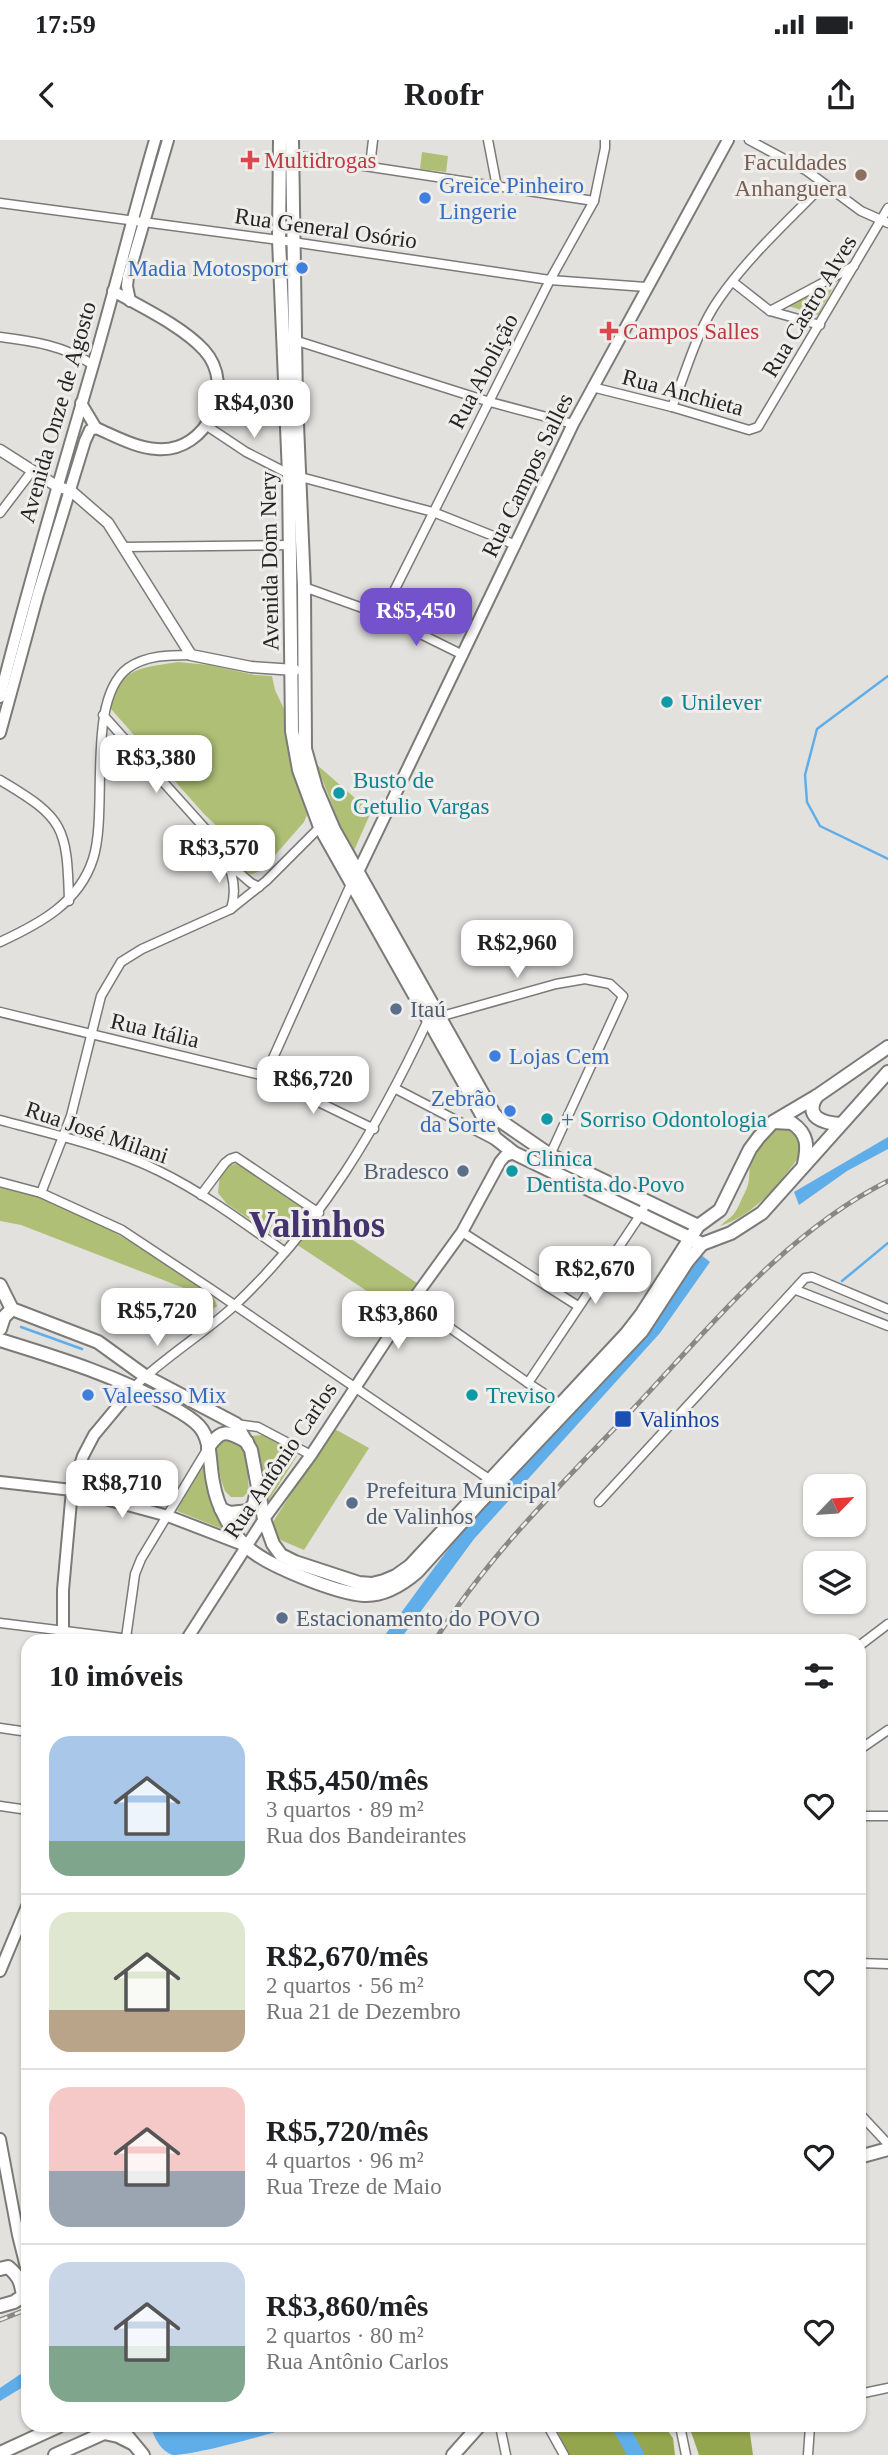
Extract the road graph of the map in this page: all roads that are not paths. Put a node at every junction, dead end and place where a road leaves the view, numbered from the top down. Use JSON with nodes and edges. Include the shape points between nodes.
{"nodes":[{"id":1,"x":155,"y":140,"type":"edge"},
{"id":2,"x":168,"y":140,"type":"edge"},
{"id":3,"x":280,"y":140,"type":"edge"},
{"id":4,"x":292,"y":140,"type":"edge"},
{"id":5,"x":373,"y":140,"type":"edge"},
{"id":6,"x":488,"y":140,"type":"edge"},
{"id":7,"x":605,"y":140,"type":"edge"},
{"id":8,"x":728,"y":140,"type":"edge"},
{"id":9,"x":749,"y":140,"type":"edge"},
{"id":10,"x":292,"y":155,"type":"junction"},
{"id":11,"x":370,"y":166,"type":"junction"},
{"id":12,"x":824,"y":184,"type":"junction"},
{"id":13,"x":498,"y":187,"type":"junction"},
{"id":14,"x":594,"y":201,"type":"junction"},
{"id":15,"x":0,"y":203,"type":"edge"},
{"id":16,"x":888,"y":208,"type":"edge"},
{"id":17,"x":131,"y":220,"type":"junction"},
{"id":18,"x":146,"y":222,"type":"junction"},
{"id":19,"x":884,"y":222,"type":"edge"},
{"id":20,"x":279,"y":240,"type":"junction"},
{"id":21,"x":294,"y":242,"type":"junction"},
{"id":22,"x":855,"y":265,"type":"junction"},
{"id":23,"x":550,"y":280,"type":"junction"},
{"id":24,"x":733,"y":282,"type":"junction"},
{"id":25,"x":646,"y":287,"type":"junction"},
{"id":26,"x":113,"y":291,"type":"junction"},
{"id":27,"x":130,"y":301,"type":"junction"},
{"id":28,"x":770,"y":312,"type":"junction"},
{"id":29,"x":820,"y":325,"type":"junction"},
{"id":30,"x":0,"y":337,"type":"edge"},
{"id":31,"x":289,"y":339,"type":"junction"},
{"id":32,"x":93,"y":365,"type":"junction"},
{"id":33,"x":592,"y":387,"type":"junction"},
{"id":34,"x":490,"y":402,"type":"junction"},
{"id":35,"x":81,"y":403,"type":"junction"},
{"id":36,"x":672,"y":407,"type":"junction"},
{"id":37,"x":762,"y":423,"type":"joint"},
{"id":38,"x":573,"y":424,"type":"junction"},
{"id":39,"x":207,"y":426,"type":"junction"},
{"id":40,"x":96,"y":428,"type":"junction"},
{"id":41,"x":0,"y":450,"type":"edge"},
{"id":42,"x":32,"y":471,"type":"junction"},
{"id":43,"x":294,"y":476,"type":"junction"},
{"id":44,"x":58,"y":487,"type":"junction"},
{"id":45,"x":71,"y":490,"type":"junction"},
{"id":46,"x":433,"y":512,"type":"junction"},
{"id":47,"x":0,"y":513,"type":"edge"},
{"id":48,"x":290,"y":545,"type":"junction"},
{"id":49,"x":516,"y":545,"type":"junction"},
{"id":50,"x":123,"y":547,"type":"junction"},
{"id":51,"x":304,"y":587,"type":"junction"},
{"id":52,"x":382,"y":615,"type":"junction"},
{"id":53,"x":191,"y":655,"type":"junction"},
{"id":54,"x":463,"y":655,"type":"junction"},
{"id":55,"x":297,"y":670,"type":"junction"},
{"id":56,"x":0,"y":697,"type":"edge"},
{"id":57,"x":103,"y":715,"type":"junction"},
{"id":58,"x":0,"y":733,"type":"edge"},
{"id":59,"x":0,"y":780,"type":"edge"},
{"id":60,"x":320,"y":827,"type":"junction"},
{"id":61,"x":228,"y":863,"type":"junction"},
{"id":62,"x":358,"y":872,"type":"junction"},
{"id":63,"x":351,"y":884,"type":"junction"},
{"id":64,"x":260,"y":887,"type":"junction"},
{"id":65,"x":69,"y":901,"type":"junction"},
{"id":66,"x":230,"y":909,"type":"junction"},
{"id":67,"x":0,"y":942,"type":"edge"},
{"id":68,"x":0,"y":1012,"type":"edge"},
{"id":69,"x":433,"y":1018,"type":"junction"},
{"id":70,"x":90,"y":1034,"type":"junction"},
{"id":71,"x":888,"y":1047,"type":"edge"},
{"id":72,"x":888,"y":1072,"type":"edge"},
{"id":73,"x":265,"y":1076,"type":"junction"},
{"id":74,"x":888,"y":1082,"type":"edge"},
{"id":75,"x":396,"y":1089,"type":"junction"},
{"id":76,"x":817,"y":1096,"type":"junction"},
{"id":77,"x":865,"y":1098,"type":"junction"},
{"id":78,"x":482,"y":1117,"type":"junction"},
{"id":79,"x":0,"y":1120,"type":"edge"},
{"id":80,"x":502,"y":1122,"type":"junction"},
{"id":81,"x":773,"y":1122,"type":"junction"},
{"id":82,"x":839,"y":1124,"type":"junction"},
{"id":83,"x":374,"y":1129,"type":"junction"},
{"id":84,"x":476,"y":1131,"type":"junction"},
{"id":85,"x":63,"y":1138,"type":"junction"},
{"id":86,"x":499,"y":1142,"type":"junction"},
{"id":87,"x":514,"y":1153,"type":"junction"},
{"id":88,"x":550,"y":1155,"type":"junction"},
{"id":89,"x":500,"y":1162,"type":"junction"},
{"id":90,"x":804,"y":1164,"type":"junction"},
{"id":91,"x":0,"y":1182,"type":"edge"},
{"id":92,"x":41,"y":1193,"type":"junction"},
{"id":93,"x":201,"y":1195,"type":"junction"},
{"id":94,"x":647,"y":1201,"type":"junction"},
{"id":95,"x":318,"y":1213,"type":"junction"},
{"id":96,"x":641,"y":1213,"type":"junction"},
{"id":97,"x":698,"y":1226,"type":"junction"},
{"id":98,"x":462,"y":1232,"type":"junction"},
{"id":99,"x":689,"y":1239,"type":"junction"},
{"id":100,"x":702,"y":1244,"type":"junction"},
{"id":101,"x":285,"y":1252,"type":"junction"},
{"id":102,"x":0,"y":1285,"type":"edge"},
{"id":103,"x":796,"y":1290,"type":"junction"},
{"id":104,"x":412,"y":1301,"type":"junction"},
{"id":105,"x":234,"y":1306,"type":"junction"},
{"id":106,"x":578,"y":1306,"type":"junction"},
{"id":107,"x":12,"y":1309,"type":"junction"},
{"id":108,"x":888,"y":1309,"type":"edge"},
{"id":109,"x":888,"y":1326,"type":"edge"},
{"id":110,"x":0,"y":1329,"type":"edge"},
{"id":111,"x":0,"y":1339,"type":"edge"},
{"id":112,"x":145,"y":1376,"type":"junction"},
{"id":113,"x":527,"y":1383,"type":"junction"},
{"id":114,"x":134,"y":1387,"type":"junction"},
{"id":115,"x":355,"y":1388,"type":"junction"},
{"id":116,"x":565,"y":1407,"type":"junction"},
{"id":117,"x":236,"y":1424,"type":"junction"},
{"id":118,"x":247,"y":1443,"type":"junction"},
{"id":119,"x":208,"y":1448,"type":"junction"},
{"id":120,"x":311,"y":1455,"type":"junction"},
{"id":121,"x":489,"y":1479,"type":"junction"},
{"id":122,"x":0,"y":1482,"type":"edge"},
{"id":123,"x":257,"y":1488,"type":"junction"},
{"id":124,"x":72,"y":1490,"type":"junction"},
{"id":125,"x":599,"y":1502,"type":"dead end"},
{"id":126,"x":221,"y":1509,"type":"junction"},
{"id":127,"x":168,"y":1516,"type":"junction"},
{"id":128,"x":264,"y":1520,"type":"junction"},
{"id":129,"x":246,"y":1546,"type":"junction"},
{"id":130,"x":0,"y":1623,"type":"edge"},
{"id":131,"x":888,"y":1624,"type":"edge"},
{"id":132,"x":53,"y":1634,"type":"edge"},
{"id":133,"x":63,"y":1634,"type":"edge"},
{"id":134,"x":127,"y":1634,"type":"edge"},
{"id":135,"x":190,"y":1634,"type":"edge"},
{"id":136,"x":866,"y":1641,"type":"edge"},
{"id":137,"x":0,"y":1728,"type":"edge"},
{"id":138,"x":888,"y":1730,"type":"edge"},
{"id":139,"x":21,"y":1731,"type":"edge"},
{"id":140,"x":866,"y":1745,"type":"edge"},
{"id":141,"x":0,"y":1806,"type":"edge"},
{"id":142,"x":21,"y":1809,"type":"edge"},
{"id":143,"x":866,"y":1816,"type":"edge"},
{"id":144,"x":888,"y":1816,"type":"edge"},
{"id":145,"x":21,"y":1918,"type":"edge"},
{"id":146,"x":4,"y":1952,"type":"edge"},
{"id":147,"x":866,"y":1963,"type":"edge"},
{"id":148,"x":888,"y":1964,"type":"edge"},
{"id":149,"x":0,"y":1972,"type":"edge"},
{"id":150,"x":866,"y":2121,"type":"edge"},
{"id":151,"x":0,"y":2139,"type":"edge"},
{"id":152,"x":888,"y":2147,"type":"edge"},
{"id":153,"x":866,"y":2155,"type":"edge"},
{"id":154,"x":21,"y":2246,"type":"joint"},
{"id":155,"x":4,"y":2268,"type":"edge"},
{"id":156,"x":21,"y":2282,"type":"edge"},
{"id":157,"x":21,"y":2297,"type":"edge"},
{"id":158,"x":0,"y":2306,"type":"edge"},
{"id":159,"x":888,"y":2388,"type":"edge"},
{"id":160,"x":866,"y":2393,"type":"edge"},
{"id":161,"x":46,"y":2432,"type":"edge"},
{"id":162,"x":98,"y":2432,"type":"edge"},
{"id":163,"x":111,"y":2432,"type":"edge"},
{"id":164,"x":124,"y":2432,"type":"edge"},
{"id":165,"x":474,"y":2432,"type":"edge"},
{"id":166,"x":501,"y":2432,"type":"edge"},
{"id":167,"x":551,"y":2432,"type":"edge"},
{"id":168,"x":681,"y":2432,"type":"edge"},
{"id":169,"x":810,"y":2432,"type":"edge"},
{"id":170,"x":132,"y":2443,"type":"junction"},
{"id":171,"x":0,"y":2454,"type":"edge"},
{"id":172,"x":55,"y":2455,"type":"edge"},
{"id":173,"x":143,"y":2455,"type":"edge"},
{"id":174,"x":453,"y":2455,"type":"edge"},
{"id":175,"x":506,"y":2455,"type":"edge"},
{"id":176,"x":564,"y":2455,"type":"edge"},
{"id":177,"x":686,"y":2455,"type":"edge"},
{"id":178,"x":808,"y":2455,"type":"edge"}],
"edges":[{"from":1,"to":17,"type":"main road","name":"Avenida Onze de Agosto"},
{"from":2,"to":18,"type":"main road","name":"Avenida Onze de Agosto"},
{"from":3,"to":20,"type":"main road","name":"Avenida Dom Nery"},
{"from":4,"to":10,"type":"main road","name":"Avenida Dom Nery"},
{"from":5,"to":11,"type":"street"},
{"from":6,"to":13,"type":"street"},
{"from":7,"to":14,"type":"street","name":"Rua Abolição"},
{"from":8,"to":25,"type":"main road","name":"Rua Campos Salles"},
{"from":9,"to":12,"type":"street"},
{"from":10,"to":11,"type":"street"},
{"from":10,"to":21,"type":"main road","name":"Avenida Dom Nery"},
{"from":11,"to":13,"type":"street"},
{"from":12,"to":19,"type":"street"},
{"from":12,"to":24,"type":"street"},
{"from":13,"to":14,"type":"street"},
{"from":14,"to":23,"type":"street","name":"Rua Abolição"},
{"from":15,"to":17,"type":"street","name":"Rua General Osório"},
{"from":16,"to":19,"type":"street","name":"Rua Castro Alves"},
{"from":17,"to":18,"type":"street","name":"Rua General Osório"},
{"from":17,"to":26,"type":"main road","name":"Avenida Onze de Agosto"},
{"from":18,"to":20,"type":"street","name":"Rua General Osório"},
{"from":18,"to":27,"type":"main road","name":"Avenida Onze de Agosto","via":[[127,286]]},
{"from":19,"to":22,"type":"street","name":"Rua Castro Alves"},
{"from":20,"to":21,"type":"street","name":"Rua General Osório"},
{"from":20,"to":31,"type":"main road","name":"Avenida Dom Nery"},
{"from":21,"to":23,"type":"street","name":"Rua General Osório"},
{"from":21,"to":31,"type":"main road","name":"Avenida Dom Nery"},
{"from":22,"to":28,"type":"street"},
{"from":22,"to":29,"type":"street","name":"Rua Castro Alves"},
{"from":23,"to":25,"type":"street","name":"Rua General Osório"},
{"from":23,"to":34,"type":"street","name":"Rua Abolição"},
{"from":24,"to":28,"type":"street"},
{"from":24,"to":36,"type":"street","via":[[707,320]]},
{"from":25,"to":33,"type":"main road","name":"Rua Campos Salles"},
{"from":26,"to":27,"type":"main road"},
{"from":26,"to":32,"type":"main road","name":"Avenida Onze de Agosto"},
{"from":27,"to":39,"type":"main road","via":[[182,332],[214,365],[218,400]]},
{"from":28,"to":29,"type":"street"},
{"from":29,"to":37,"type":"street","name":"Rua Castro Alves"},
{"from":30,"to":32,"type":"street","via":[[78,354]]},
{"from":31,"to":34,"type":"street"},
{"from":31,"to":43,"type":"main road","name":"Avenida Dom Nery"},
{"from":32,"to":35,"type":"main road","name":"Avenida Onze de Agosto"},
{"from":33,"to":36,"type":"street","name":"Rua Anchieta"},
{"from":33,"to":38,"type":"main road","name":"Rua Campos Salles"},
{"from":34,"to":38,"type":"street"},
{"from":34,"to":46,"type":"street","name":"Rua Abolição"},
{"from":35,"to":40,"type":"main road"},
{"from":35,"to":44,"type":"main road","name":"Avenida Onze de Agosto"},
{"from":36,"to":37,"type":"street","name":"Rua Anchieta","via":[[749,430]]},
{"from":38,"to":49,"type":"main road","name":"Rua Campos Salles"},
{"from":39,"to":40,"type":"main road","via":[[177,447],[158,449]]},
{"from":39,"to":43,"type":"street","via":[[246,453]]},
{"from":40,"to":45,"type":"main road","name":"Avenida Onze de Agosto","via":[[87,434]]},
{"from":41,"to":42,"type":"street"},
{"from":42,"to":44,"type":"street"},
{"from":42,"to":47,"type":"street"},
{"from":43,"to":46,"type":"street"},
{"from":43,"to":48,"type":"main road","name":"Avenida Dom Nery"},
{"from":43,"to":51,"type":"main road","name":"Avenida Dom Nery"},
{"from":44,"to":45,"type":"street"},
{"from":44,"to":56,"type":"main road","name":"Avenida Onze de Agosto"},
{"from":45,"to":50,"type":"street","via":[[108,523]]},
{"from":45,"to":58,"type":"main road","name":"Avenida Onze de Agosto"},
{"from":46,"to":49,"type":"street"},
{"from":46,"to":52,"type":"street","name":"Rua Abolição"},
{"from":48,"to":50,"type":"street"},
{"from":48,"to":55,"type":"main road","name":"Avenida Dom Nery"},
{"from":49,"to":54,"type":"main road","name":"Rua Campos Salles"},
{"from":50,"to":53,"type":"street"},
{"from":51,"to":52,"type":"street"},
{"from":51,"to":55,"type":"main road","name":"Avenida Dom Nery"},
{"from":52,"to":54,"type":"street"},
{"from":53,"to":55,"type":"street"},
{"from":53,"to":57,"type":"street","via":[[169,655],[129,667],[118,679]]},
{"from":54,"to":62,"type":"main road","name":"Rua Campos Salles"},
{"from":55,"to":60,"type":"main road","name":"Avenida Dom Nery","via":[[294,750]]},
{"from":55,"to":62,"type":"main road","name":"Avenida Dom Nery","via":[[312,776]]},
{"from":57,"to":61,"type":"street","via":[[209,831]]},
{"from":57,"to":65,"type":"street","via":[[96,845],[93,860]]},
{"from":59,"to":65,"type":"street","via":[[38,802],[63,835]]},
{"from":60,"to":63,"type":"main road","name":"Avenida Dom Nery"},
{"from":60,"to":64,"type":"street"},
{"from":61,"to":64,"type":"street"},
{"from":61,"to":66,"type":"street","via":[[234,897]]},
{"from":62,"to":63,"type":"main road","name":"Rua Campos Salles"},
{"from":62,"to":69,"type":"main road","name":"Avenida Dom Nery"},
{"from":63,"to":69,"type":"main road","name":"Avenida Dom Nery"},
{"from":63,"to":73,"type":"street"},
{"from":64,"to":66,"type":"street"},
{"from":65,"to":67,"type":"street","via":[[37,925]]},
{"from":66,"to":70,"type":"street","via":[[121,962],[101,996]]},
{"from":68,"to":70,"type":"street","name":"Rua Itália"},
{"from":69,"to":75,"type":"street"},
{"from":69,"to":78,"type":"main road"},
{"from":69,"to":80,"type":"main road"},
{"from":69,"to":88,"type":"street","via":[[572,980],[599,980],[616,987],[623,996]]},
{"from":70,"to":73,"type":"street","name":"Rua Itália"},
{"from":70,"to":85,"type":"street"},
{"from":71,"to":76,"type":"main road"},
{"from":72,"to":77,"type":"main road"},
{"from":73,"to":83,"type":"street","name":"Rua Itália"},
{"from":74,"to":77,"type":"main road"},
{"from":75,"to":83,"type":"street"},
{"from":75,"to":84,"type":"street"},
{"from":76,"to":81,"type":"main road"},
{"from":76,"to":82,"type":"main road","via":[[815,1117]]},
{"from":77,"to":82,"type":"main road"},
{"from":78,"to":84,"type":"main road"},
{"from":78,"to":86,"type":"main road"},
{"from":79,"to":85,"type":"street","name":"Rua José Milani"},
{"from":80,"to":86,"type":"main road"},
{"from":80,"to":88,"type":"main road"},
{"from":81,"to":90,"type":"main road","via":[[792,1123],[805,1135]]},
{"from":81,"to":97,"type":"main road","via":[[750,1149],[720,1210]]},
{"from":82,"to":90,"type":"main road"},
{"from":83,"to":95,"type":"street"},
{"from":84,"to":86,"type":"street"},
{"from":85,"to":92,"type":"street"},
{"from":85,"to":93,"type":"street","name":"Rua José Milani","via":[[134,1160]]},
{"from":86,"to":87,"type":"main road"},
{"from":86,"to":89,"type":"main road"},
{"from":87,"to":89,"type":"main road","name":"Rua Antônio Carlos"},
{"from":87,"to":96,"type":"main road"},
{"from":88,"to":94,"type":"main road"},
{"from":89,"to":98,"type":"main road","name":"Rua Antônio Carlos"},
{"from":90,"to":100,"type":"main road","via":[[748,1224]]},
{"from":91,"to":92,"type":"street"},
{"from":92,"to":105,"type":"street","via":[[122,1230]]},
{"from":93,"to":95,"type":"street","via":[[225,1163],[236,1157]]},
{"from":93,"to":101,"type":"street","name":"Rua José Milani"},
{"from":94,"to":96,"type":"street"},
{"from":94,"to":97,"type":"main road"},
{"from":95,"to":101,"type":"street"},
{"from":96,"to":99,"type":"main road"},
{"from":96,"to":106,"type":"street"},
{"from":97,"to":99,"type":"main road"},
{"from":98,"to":104,"type":"main road","name":"Rua Antônio Carlos"},
{"from":98,"to":106,"type":"street"},
{"from":99,"to":100,"type":"main road"},
{"from":99,"to":116,"type":"main road","via":[[641,1315]]},
{"from":100,"to":116,"type":"main road","via":[[642,1331]]},
{"from":101,"to":105,"type":"street"},
{"from":102,"to":107,"type":"main road"},
{"from":103,"to":108,"type":"street","via":[[812,1277]]},
{"from":103,"to":109,"type":"street"},
{"from":103,"to":125,"type":"street"},
{"from":104,"to":113,"type":"street"},
{"from":104,"to":115,"type":"main road","name":"Rua Antônio Carlos"},
{"from":105,"to":112,"type":"street"},
{"from":105,"to":115,"type":"street"},
{"from":106,"to":113,"type":"street"},
{"from":107,"to":110,"type":"main road"},
{"from":107,"to":112,"type":"main road","via":[[98,1342]]},
{"from":111,"to":114,"type":"main road"},
{"from":112,"to":114,"type":"street"},
{"from":112,"to":117,"type":"main road"},
{"from":113,"to":116,"type":"street"},
{"from":114,"to":119,"type":"main road","via":[[191,1418],[205,1434]]},
{"from":114,"to":124,"type":"main road","via":[[94,1435]]},
{"from":115,"to":120,"type":"main road","name":"Rua Antônio Carlos"},
{"from":115,"to":121,"type":"street"},
{"from":116,"to":121,"type":"main road"},
{"from":116,"to":129,"type":"main road","via":[[417,1572],[396,1587],[364,1595],[338,1589],[278,1566]]},
{"from":117,"to":118,"type":"main road"},
{"from":117,"to":120,"type":"street","via":[[258,1427]]},
{"from":118,"to":119,"type":"main road","via":[[233,1434],[222,1434]]},
{"from":118,"to":123,"type":"main road"},
{"from":119,"to":126,"type":"main road"},
{"from":119,"to":127,"type":"street"},
{"from":120,"to":128,"type":"main road","name":"Rua Antônio Carlos"},
{"from":121,"to":128,"type":"main road","via":[[410,1566],[372,1584],[281,1555]]},
{"from":122,"to":124,"type":"main road"},
{"from":123,"to":126,"type":"main road","via":[[249,1511]]},
{"from":123,"to":128,"type":"main road"},
{"from":124,"to":127,"type":"main road"},
{"from":124,"to":133,"type":"main road"},
{"from":126,"to":129,"type":"main road"},
{"from":127,"to":129,"type":"main road"},
{"from":127,"to":134,"type":"street","via":[[135,1574]]},
{"from":128,"to":129,"type":"main road","name":"Rua Antônio Carlos"},
{"from":129,"to":135,"type":"main road","name":"Rua Antônio Carlos"},
{"from":130,"to":132,"type":"street"},
{"from":131,"to":136,"type":"street"},
{"from":137,"to":139,"type":"street"},
{"from":138,"to":140,"type":"street"},
{"from":141,"to":142,"type":"street"},
{"from":143,"to":144,"type":"street"},
{"from":145,"to":146,"type":"main road"},
{"from":146,"to":149,"type":"main road"},
{"from":147,"to":148,"type":"street"},
{"from":150,"to":152,"type":"street"},
{"from":151,"to":154,"type":"main road"},
{"from":152,"to":153,"type":"main road"},
{"from":154,"to":155,"type":"main road","via":[[15,2261]]},
{"from":155,"to":156,"type":"main road"},
{"from":157,"to":158,"type":"main road"},
{"from":159,"to":160,"type":"street"},
{"from":161,"to":171,"type":"main road"},
{"from":162,"to":172,"type":"main road"},
{"from":163,"to":170,"type":"main road"},
{"from":164,"to":170,"type":"main road"},
{"from":165,"to":174,"type":"main road"},
{"from":166,"to":175,"type":"street"},
{"from":167,"to":176,"type":"street"},
{"from":168,"to":177,"type":"street"},
{"from":169,"to":178,"type":"street"},
{"from":170,"to":173,"type":"main road"}]}
